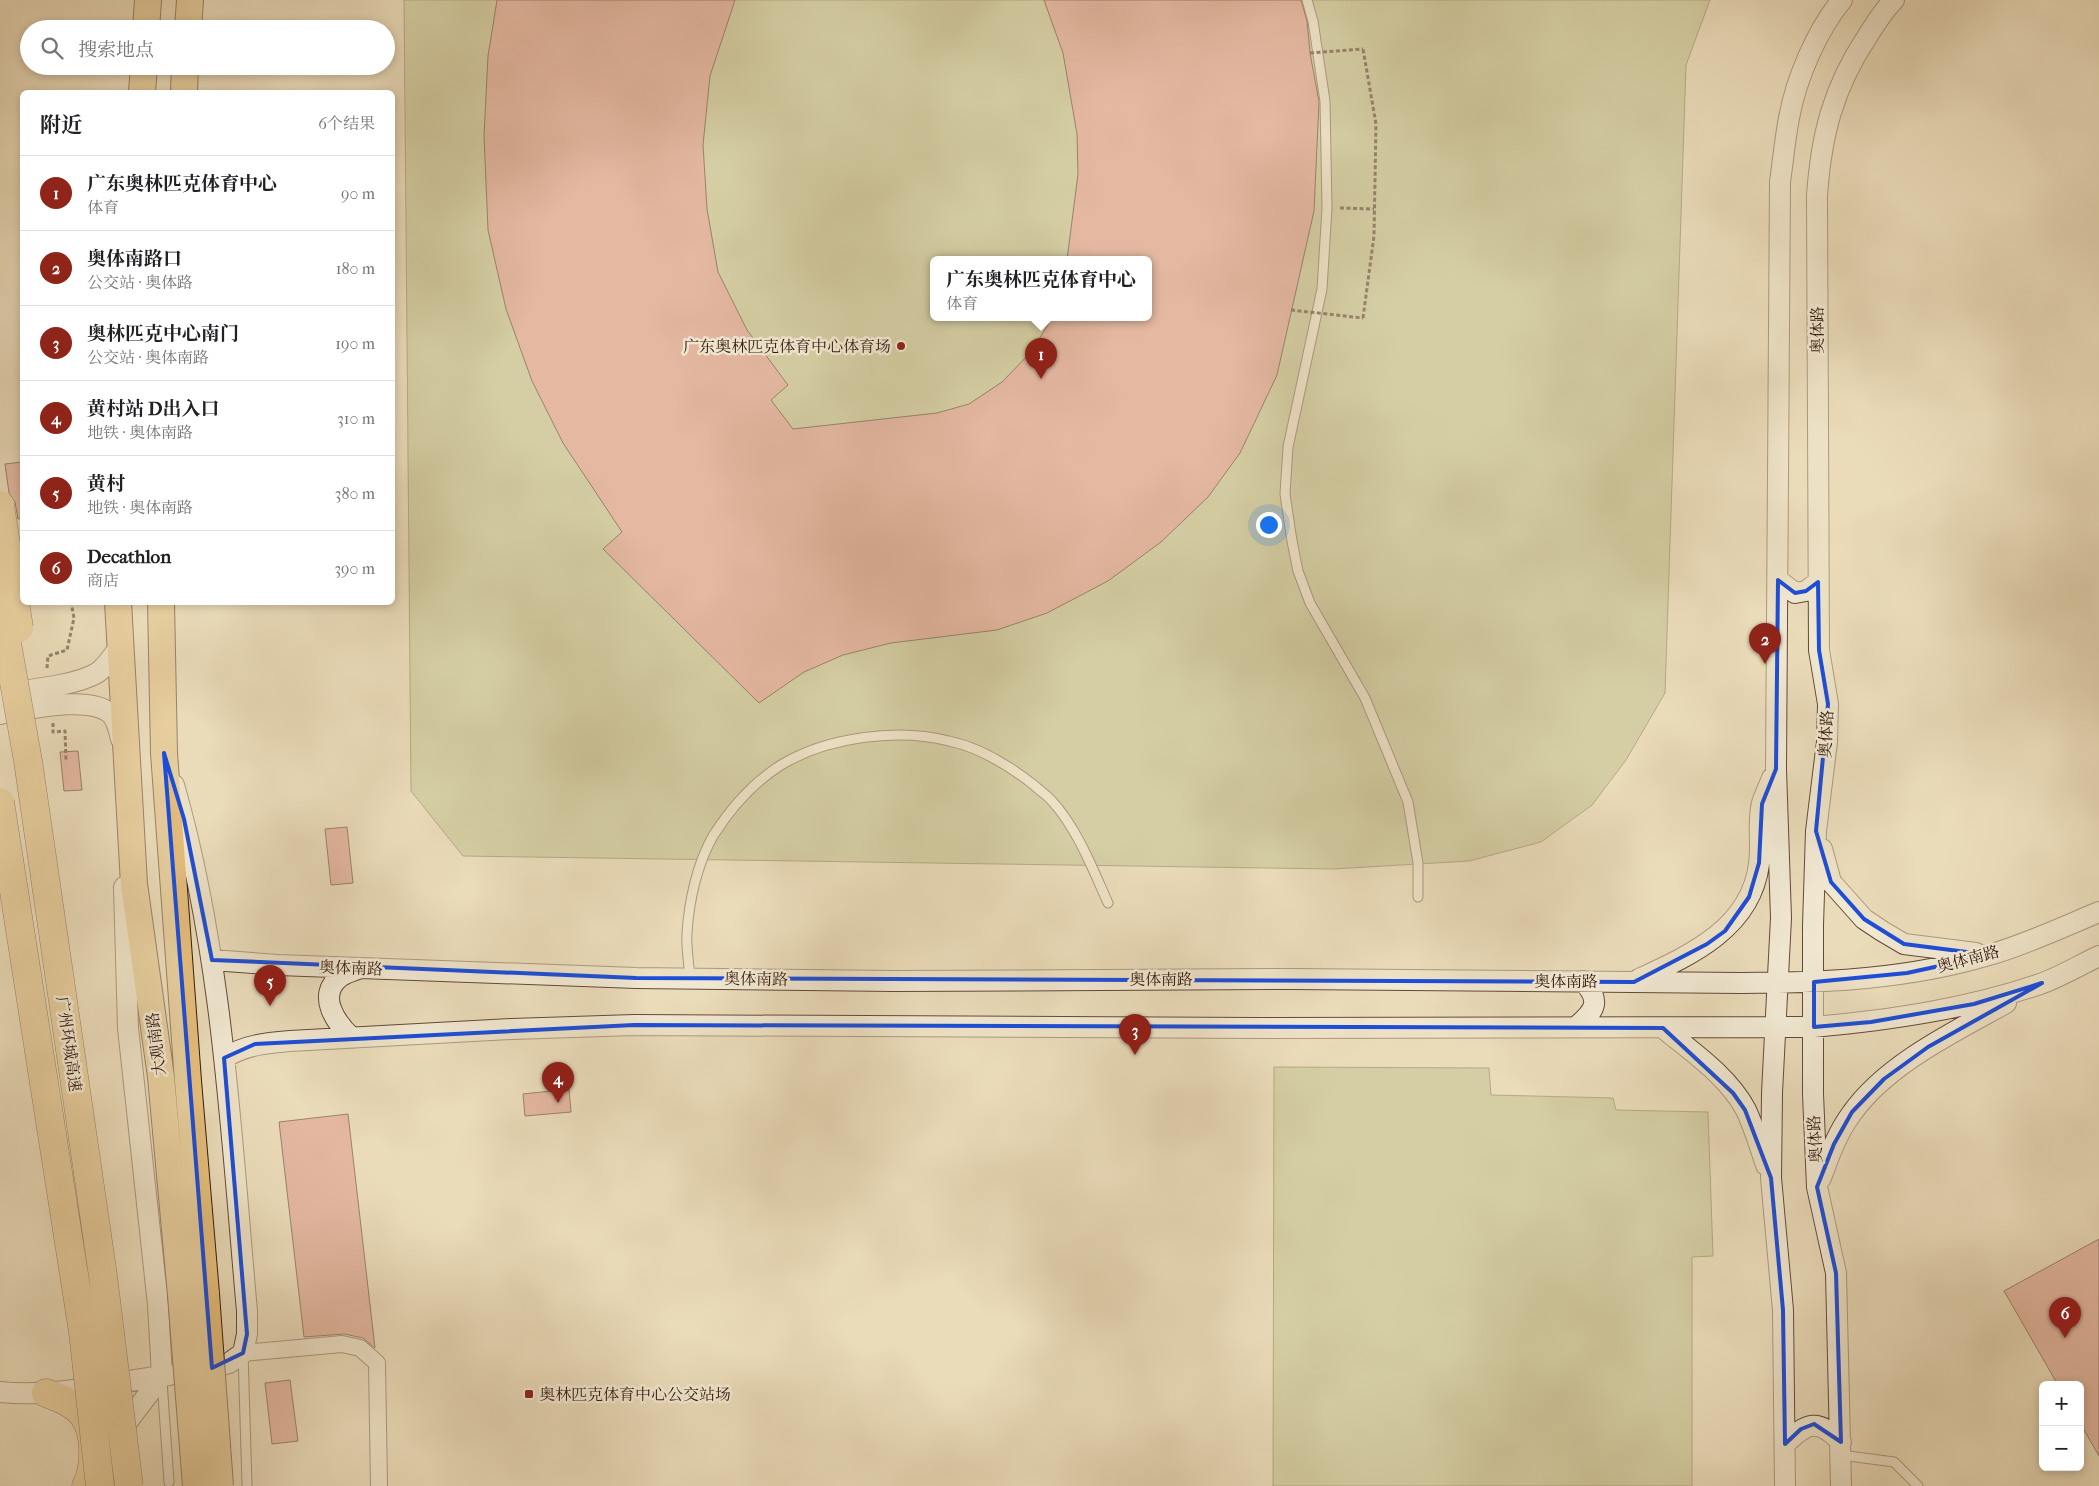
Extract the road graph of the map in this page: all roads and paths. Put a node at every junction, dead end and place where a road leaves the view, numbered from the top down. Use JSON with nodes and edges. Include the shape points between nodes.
{"nodes":[{"id":1,"x":148,"y":0,"type":"edge"},
{"id":2,"x":190,"y":0,"type":"edge"},
{"id":3,"x":1307,"y":0,"type":"edge"},
{"id":4,"x":1842,"y":0,"type":"edge"},
{"id":5,"x":1894,"y":0,"type":"edge"},
{"id":6,"x":147,"y":20,"type":"edge"},
{"id":7,"x":189,"y":20,"type":"edge"},
{"id":8,"x":1310,"y":54,"type":"dead end"},
{"id":9,"x":143,"y":75,"type":"edge"},
{"id":10,"x":185,"y":75,"type":"edge"},
{"id":11,"x":142,"y":90,"type":"edge"},
{"id":12,"x":184,"y":90,"type":"edge"},
{"id":13,"x":1327,"y":208,"type":"junction"},
{"id":14,"x":1374,"y":209,"type":"junction"},
{"id":15,"x":1291,"y":310,"type":"dead end"},
{"id":16,"x":0,"y":505,"type":"edge"},
{"id":17,"x":1778,"y":580,"type":"junction"},
{"id":18,"x":1818,"y":582,"type":"junction"},
{"id":19,"x":0,"y":604,"type":"edge"},
{"id":20,"x":72,"y":605,"type":"edge"},
{"id":21,"x":118,"y":605,"type":"edge"},
{"id":22,"x":161,"y":605,"type":"edge"},
{"id":23,"x":120,"y":646,"type":"junction"},
{"id":24,"x":47,"y":671,"type":"dead end"},
{"id":25,"x":0,"y":694,"type":"edge"},
{"id":26,"x":0,"y":714,"type":"edge"},
{"id":27,"x":53,"y":723,"type":"dead end"},
{"id":28,"x":164,"y":753,"type":"junction"},
{"id":29,"x":66,"y":760,"type":"dead end"},
{"id":30,"x":128,"y":764,"type":"junction"},
{"id":31,"x":1776,"y":769,"type":"junction"},
{"id":32,"x":0,"y":802,"type":"edge"},
{"id":33,"x":1816,"y":832,"type":"junction"},
{"id":34,"x":0,"y":887,"type":"edge"},
{"id":35,"x":1418,"y":897,"type":"dead end"},
{"id":36,"x":1108,"y":903,"type":"dead end"},
{"id":37,"x":2099,"y":912,"type":"edge"},
{"id":38,"x":1990,"y":955,"type":"junction"},
{"id":39,"x":2099,"y":956,"type":"edge"},
{"id":40,"x":212,"y":960,"type":"junction"},
{"id":41,"x":360,"y":968,"type":"junction"},
{"id":42,"x":690,"y":978,"type":"junction"},
{"id":43,"x":1583,"y":981,"type":"junction"},
{"id":44,"x":1634,"y":982,"type":"junction"},
{"id":45,"x":1814,"y":982,"type":"junction"},
{"id":46,"x":1777,"y":983,"type":"junction"},
{"id":47,"x":2042,"y":983,"type":"junction"},
{"id":48,"x":1576,"y":1027,"type":"junction"},
{"id":49,"x":1814,"y":1027,"type":"junction"},
{"id":50,"x":1663,"y":1028,"type":"junction"},
{"id":51,"x":1775,"y":1028,"type":"junction"},
{"id":52,"x":352,"y":1038,"type":"junction"},
{"id":53,"x":224,"y":1058,"type":"junction"},
{"id":54,"x":1771,"y":1178,"type":"junction"},
{"id":55,"x":1817,"y":1187,"type":"junction"},
{"id":56,"x":103,"y":1276,"type":"junction"},
{"id":57,"x":194,"y":1294,"type":"junction"},
{"id":58,"x":243,"y":1353,"type":"junction"},
{"id":59,"x":162,"y":1376,"type":"junction"},
{"id":60,"x":0,"y":1392,"type":"edge"},
{"id":61,"x":46,"y":1393,"type":"junction"},
{"id":62,"x":1785,"y":1444,"type":"junction"},
{"id":63,"x":1841,"y":1449,"type":"junction"},
{"id":64,"x":94,"y":1470,"type":"edge"},
{"id":65,"x":169,"y":1482,"type":"dead end"},
{"id":66,"x":247,"y":1485,"type":"edge"},
{"id":67,"x":129,"y":1486,"type":"edge"},
{"id":68,"x":196,"y":1486,"type":"edge"},
{"id":69,"x":220,"y":1486,"type":"edge"},
{"id":70,"x":380,"y":1486,"type":"edge"},
{"id":71,"x":1785,"y":1486,"type":"edge"},
{"id":72,"x":1841,"y":1486,"type":"edge"},
{"id":73,"x":1918,"y":1486,"type":"edge"}],
"edges":[{"from":1,"to":6,"type":"main road"},
{"from":2,"to":7,"type":"main road"},
{"from":3,"to":13,"type":"lane","via":[[1325,101]]},
{"from":4,"to":17,"type":"street","via":[[1823,30],[1796,88],[1780,182]]},
{"from":5,"to":18,"type":"street","name":"奥体路","via":[[1842,80],[1832,106],[1820,160],[1817,196]]},
{"from":8,"to":14,"type":"path","bridge":true,"via":[[1363,49],[1376,124]]},
{"from":9,"to":11,"type":"main road"},
{"from":10,"to":12,"type":"main road"},
{"from":13,"to":14,"type":"path"},
{"from":13,"to":35,"type":"lane","via":[[1322,289],[1288,447],[1285,494],[1298,571],[1310,603],[1365,698],[1408,802],[1418,863]]},
{"from":14,"to":15,"type":"path","bridge":true,"via":[[1374,236],[1363,318]]},
{"from":16,"to":56,"type":"highway","bridge":true,"via":[[53,846]]},
{"from":17,"to":18,"type":"street","via":[[1794,593],[1806,591]]},
{"from":17,"to":31,"type":"street"},
{"from":18,"to":33,"type":"street","name":"奥体路","via":[[1819,650],[1828,704],[1827,742]]},
{"from":19,"to":56,"type":"highway","name":"广州环城高速","bridge":true,"via":[[28,761]]},
{"from":20,"to":24,"type":"path","via":[[74,618],[67,650],[48,656]]},
{"from":21,"to":23,"type":"main road","name":"大观南路"},
{"from":22,"to":28,"type":"main road","name":"大观南路"},
{"from":23,"to":25,"type":"street","via":[[96,673],[56,685]]},
{"from":23,"to":30,"type":"main road","name":"大观南路"},
{"from":26,"to":30,"type":"street","via":[[80,704],[99,708],[110,714],[117,724]]},
{"from":27,"to":29,"type":"path","via":[[53,732],[65,730]]},
{"from":28,"to":40,"type":"street","via":[[184,819]]},
{"from":28,"to":57,"type":"main road","name":"大观南路","via":[[187,1072]]},
{"from":30,"to":57,"type":"main road","name":"大观南路","via":[[134,884]]},
{"from":30,"to":59,"type":"street","via":[[124,860],[128,1028],[158,1305]]},
{"from":31,"to":44,"type":"street","via":[[1762,804],[1756,881],[1738,914],[1708,944]]},
{"from":31,"to":46,"type":"street","via":[[1781,918]]},
{"from":32,"to":64,"type":"highway","name":"广州环城高速","bridge":true,"via":[[83,1332]]},
{"from":33,"to":38,"type":"street","via":[[1832,882],[1864,919],[1904,944]]},
{"from":33,"to":45,"type":"street","name":"奥体路"},
{"from":34,"to":64,"type":"highway","bridge":true,"via":[[89,1386]]},
{"from":36,"to":42,"type":"lane","via":[[1081,843],[1052,801],[1021,775],[987,754],[949,741],[901,735],[858,738],[816,748],[781,765],[754,785],[713,836],[691,899],[687,935]]},
{"from":37,"to":38,"type":"street","name":"奥体南路"},
{"from":38,"to":45,"type":"street","name":"奥体南路","via":[[1907,973]]},
{"from":39,"to":47,"type":"street"},
{"from":40,"to":41,"type":"street","name":"奥体南路"},
{"from":40,"to":53,"type":"street"},
{"from":41,"to":42,"type":"street","name":"奥体南路"},
{"from":41,"to":52,"type":"street","via":[[340,976],[330,988],[328,999],[333,1014]]},
{"from":42,"to":43,"type":"street","name":"奥体南路"},
{"from":43,"to":44,"type":"street","name":"奥体南路"},
{"from":43,"to":48,"type":"street","via":[[1592,991],[1594,1007]]},
{"from":44,"to":46,"type":"street","name":"奥体南路"},
{"from":45,"to":46,"type":"street","name":"奥体南路"},
{"from":45,"to":49,"type":"street","name":"奥体路"},
{"from":46,"to":51,"type":"street"},
{"from":47,"to":49,"type":"street","via":[[1974,1004],[1871,1022]]},
{"from":47,"to":55,"type":"street","via":[[1928,1047],[1884,1079],[1852,1112],[1842,1128]]},
{"from":48,"to":50,"type":"street"},
{"from":48,"to":52,"type":"street","via":[[634,1025]]},
{"from":49,"to":51,"type":"street"},
{"from":49,"to":55,"type":"street","name":"奥体路"},
{"from":50,"to":51,"type":"street"},
{"from":50,"to":54,"type":"street","via":[[1706,1064],[1737,1098],[1745,1110]]},
{"from":51,"to":54,"type":"street"},
{"from":52,"to":53,"type":"street","via":[[255,1044]]},
{"from":53,"to":58,"type":"street","via":[[247,1311]]},
{"from":54,"to":62,"type":"street","via":[[1782,1310]]},
{"from":55,"to":63,"type":"street","name":"奥体路","via":[[1836,1274]]},
{"from":56,"to":67,"type":"highway","name":"广州环城高速","bridge":true},
{"from":57,"to":68,"type":"main road","name":"大观南路","bridge":true},
{"from":57,"to":69,"type":"main road","name":"大观南路","bridge":true},
{"from":58,"to":59,"type":"street","via":[[229,1363],[203,1371]]},
{"from":58,"to":66,"type":"lane"},
{"from":58,"to":70,"type":"street","via":[[342,1344],[360,1348],[377,1363]]},
{"from":59,"to":61,"type":"street"},
{"from":59,"to":64,"type":"street"},
{"from":59,"to":65,"type":"lane"},
{"from":60,"to":61,"type":"street"},
{"from":61,"to":64,"type":"highway","via":[[62,1398],[83,1415],[91,1436]]},
{"from":62,"to":63,"type":"street","via":[[1800,1429],[1814,1424],[1822,1426]]},
{"from":62,"to":71,"type":"street"},
{"from":63,"to":72,"type":"street","name":"奥体路"},
{"from":63,"to":73,"type":"lane","via":[[1894,1462]]}]}
